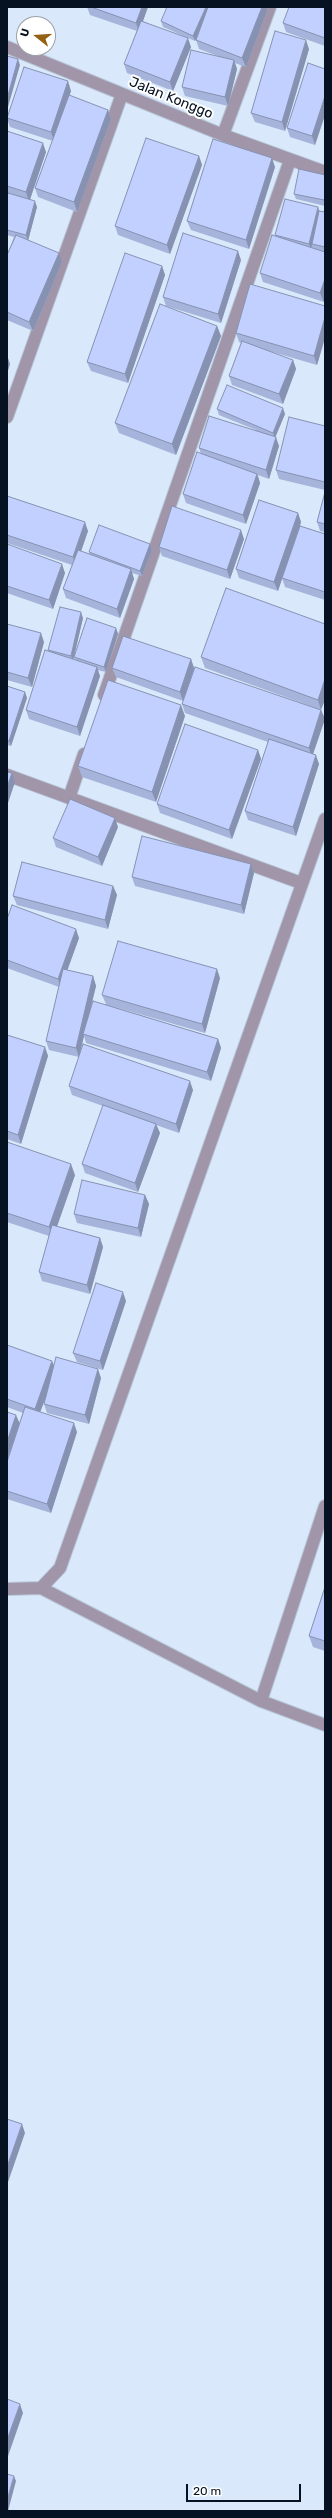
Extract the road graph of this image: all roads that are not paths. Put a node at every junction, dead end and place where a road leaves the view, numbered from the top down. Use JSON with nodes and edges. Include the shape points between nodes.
{"nodes":[{"id":1,"x":270,"y":7,"type":"edge"},
{"id":2,"x":7,"y":47,"type":"edge"},
{"id":3,"x":122,"y":94,"type":"junction"},
{"id":4,"x":223,"y":135,"type":"junction"},
{"id":5,"x":290,"y":160,"type":"junction"},
{"id":6,"x":325,"y":172,"type":"edge"},
{"id":7,"x":7,"y":417,"type":"edge"},
{"id":8,"x":100,"y":708,"type":"edge"},
{"id":9,"x":87,"y":746,"type":"edge"},
{"id":10,"x":7,"y":775,"type":"edge"},
{"id":11,"x":69,"y":798,"type":"junction"},
{"id":12,"x":325,"y":819,"type":"edge"},
{"id":13,"x":301,"y":883,"type":"junction"},
{"id":14,"x":325,"y":1506,"type":"edge"},
{"id":15,"x":41,"y":1588,"type":"junction"},
{"id":16,"x":7,"y":1589,"type":"edge"},
{"id":17,"x":261,"y":1701,"type":"junction"},
{"id":18,"x":325,"y":1725,"type":"edge"}],
"edges":[{"from":1,"to":4,"type":"street"},
{"from":2,"to":3,"type":"street","name":"Jalan Konggo"},
{"from":3,"to":4,"type":"street","name":"Jalan Konggo"},
{"from":3,"to":7,"type":"street"},
{"from":4,"to":5,"type":"street","name":"Jalan Konggo"},
{"from":5,"to":6,"type":"street","name":"Jalan Konggo"},
{"from":5,"to":8,"type":"street"},
{"from":9,"to":11,"type":"street"},
{"from":10,"to":11,"type":"street"},
{"from":11,"to":13,"type":"street"},
{"from":12,"to":13,"type":"street"},
{"from":13,"to":15,"type":"street","via":[[60,1568]]},
{"from":14,"to":17,"type":"street"},
{"from":15,"to":16,"type":"street"},
{"from":15,"to":17,"type":"street"},
{"from":17,"to":18,"type":"street"}]}
